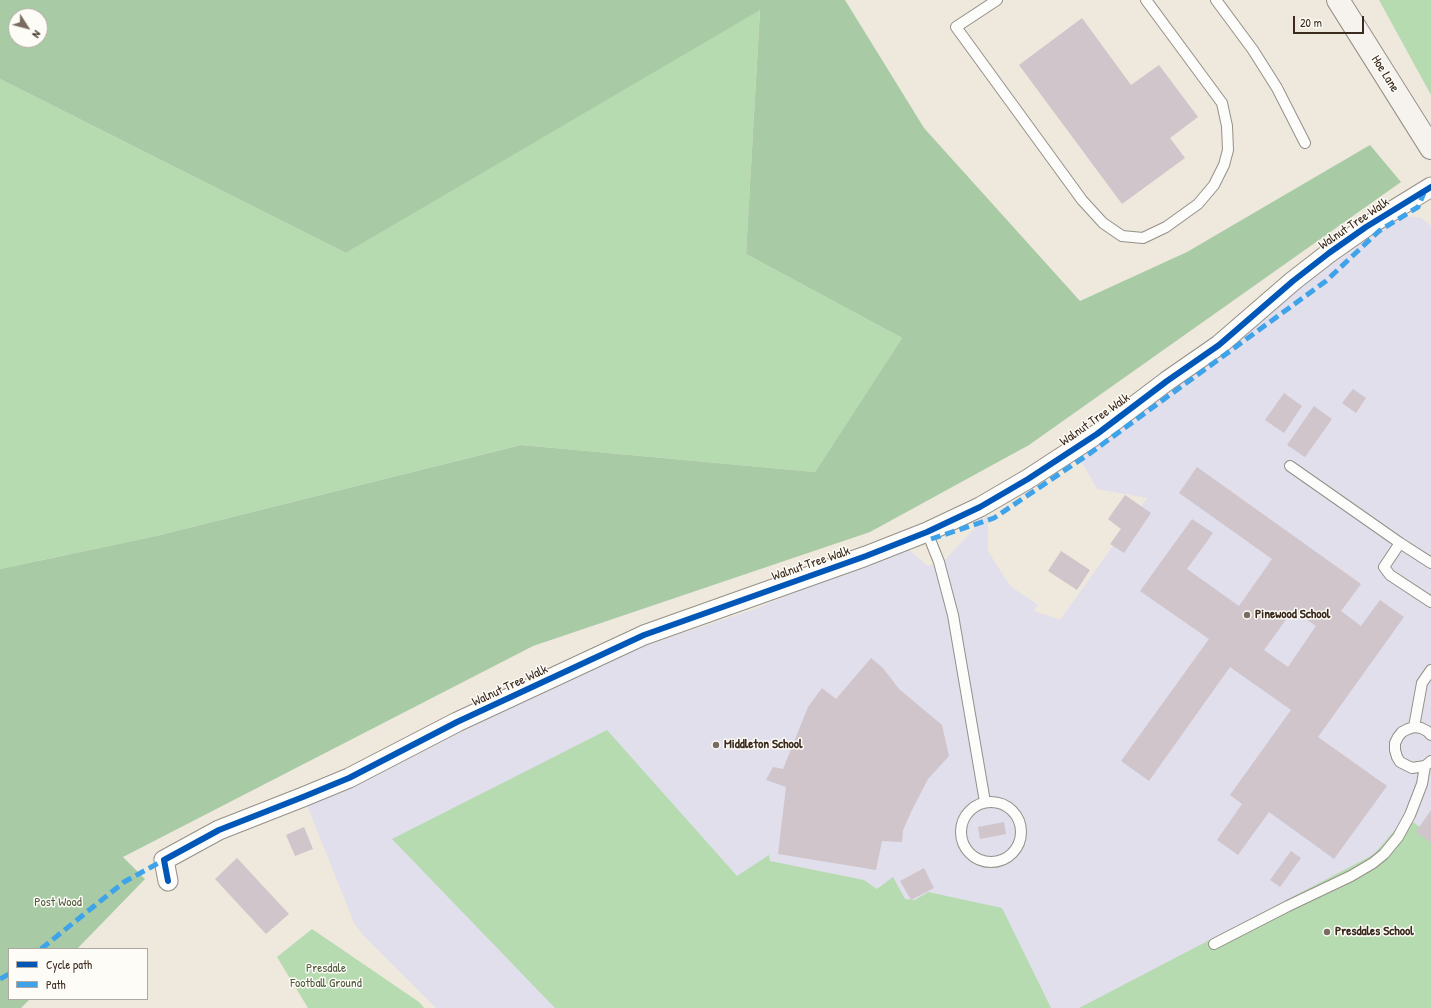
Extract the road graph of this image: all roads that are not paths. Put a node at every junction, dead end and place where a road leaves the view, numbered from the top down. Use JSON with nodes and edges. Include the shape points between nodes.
{"nodes":[{"id":1,"x":997,"y":0,"type":"edge"},
{"id":2,"x":1146,"y":0,"type":"edge"},
{"id":3,"x":1216,"y":0,"type":"edge"},
{"id":4,"x":1338,"y":0,"type":"edge"},
{"id":5,"x":1304,"y":143,"type":"dead end"},
{"id":6,"x":1431,"y":148,"type":"edge"},
{"id":7,"x":1431,"y":187,"type":"edge"},
{"id":8,"x":1290,"y":466,"type":"dead end"},
{"id":9,"x":927,"y":532,"type":"junction"},
{"id":10,"x":1400,"y":543,"type":"junction"},
{"id":11,"x":1431,"y":562,"type":"edge"},
{"id":12,"x":1431,"y":602,"type":"edge"},
{"id":13,"x":1431,"y":670,"type":"edge"},
{"id":14,"x":1414,"y":727,"type":"junction"},
{"id":15,"x":1431,"y":735,"type":"edge"},
{"id":16,"x":1428,"y":763,"type":"edge"},
{"id":17,"x":985,"y":802,"type":"junction"},
{"id":18,"x":168,"y":881,"type":"dead end"},
{"id":19,"x":1214,"y":944,"type":"dead end"}],
"edges":[{"from":1,"to":2,"type":"lane","via":[[956,27],[1082,200],[1102,223],[1122,236],[1143,238],[1198,204],[1214,185],[1228,150],[1227,126],[1222,103]]},
{"from":3,"to":5,"type":"lane","via":[[1278,88]]},
{"from":4,"to":6,"type":"street","name":"Hoe Lane"},
{"from":7,"to":9,"type":"street","name":"Walnut Tree Walk","via":[[1329,253],[1219,345],[1097,434],[980,507]]},
{"from":8,"to":10,"type":"lane"},
{"from":9,"to":17,"type":"lane","via":[[939,562],[952,614]]},
{"from":9,"to":18,"type":"street","name":"Walnut Tree Walk","via":[[644,635],[457,722],[349,778],[218,830],[164,860]]},
{"from":10,"to":11,"type":"lane"},
{"from":10,"to":12,"type":"lane","via":[[1384,567],[1390,575]]},
{"from":13,"to":14,"type":"lane","via":[[1422,683]]},
{"from":14,"to":15,"type":"lane","via":[[1421,728]]},
{"from":14,"to":16,"type":"lane","via":[[1402,732],[1398,737],[1395,743],[1397,756],[1400,762],[1412,768]]},
{"from":16,"to":19,"type":"lane","via":[[1410,815],[1398,837],[1374,863]]},
{"from":17,"to":17,"type":"lane","via":[[996,801],[1006,805],[1020,820],[1021,841],[1016,851],[998,862],[977,859],[963,843],[962,823],[967,813]]}]}
